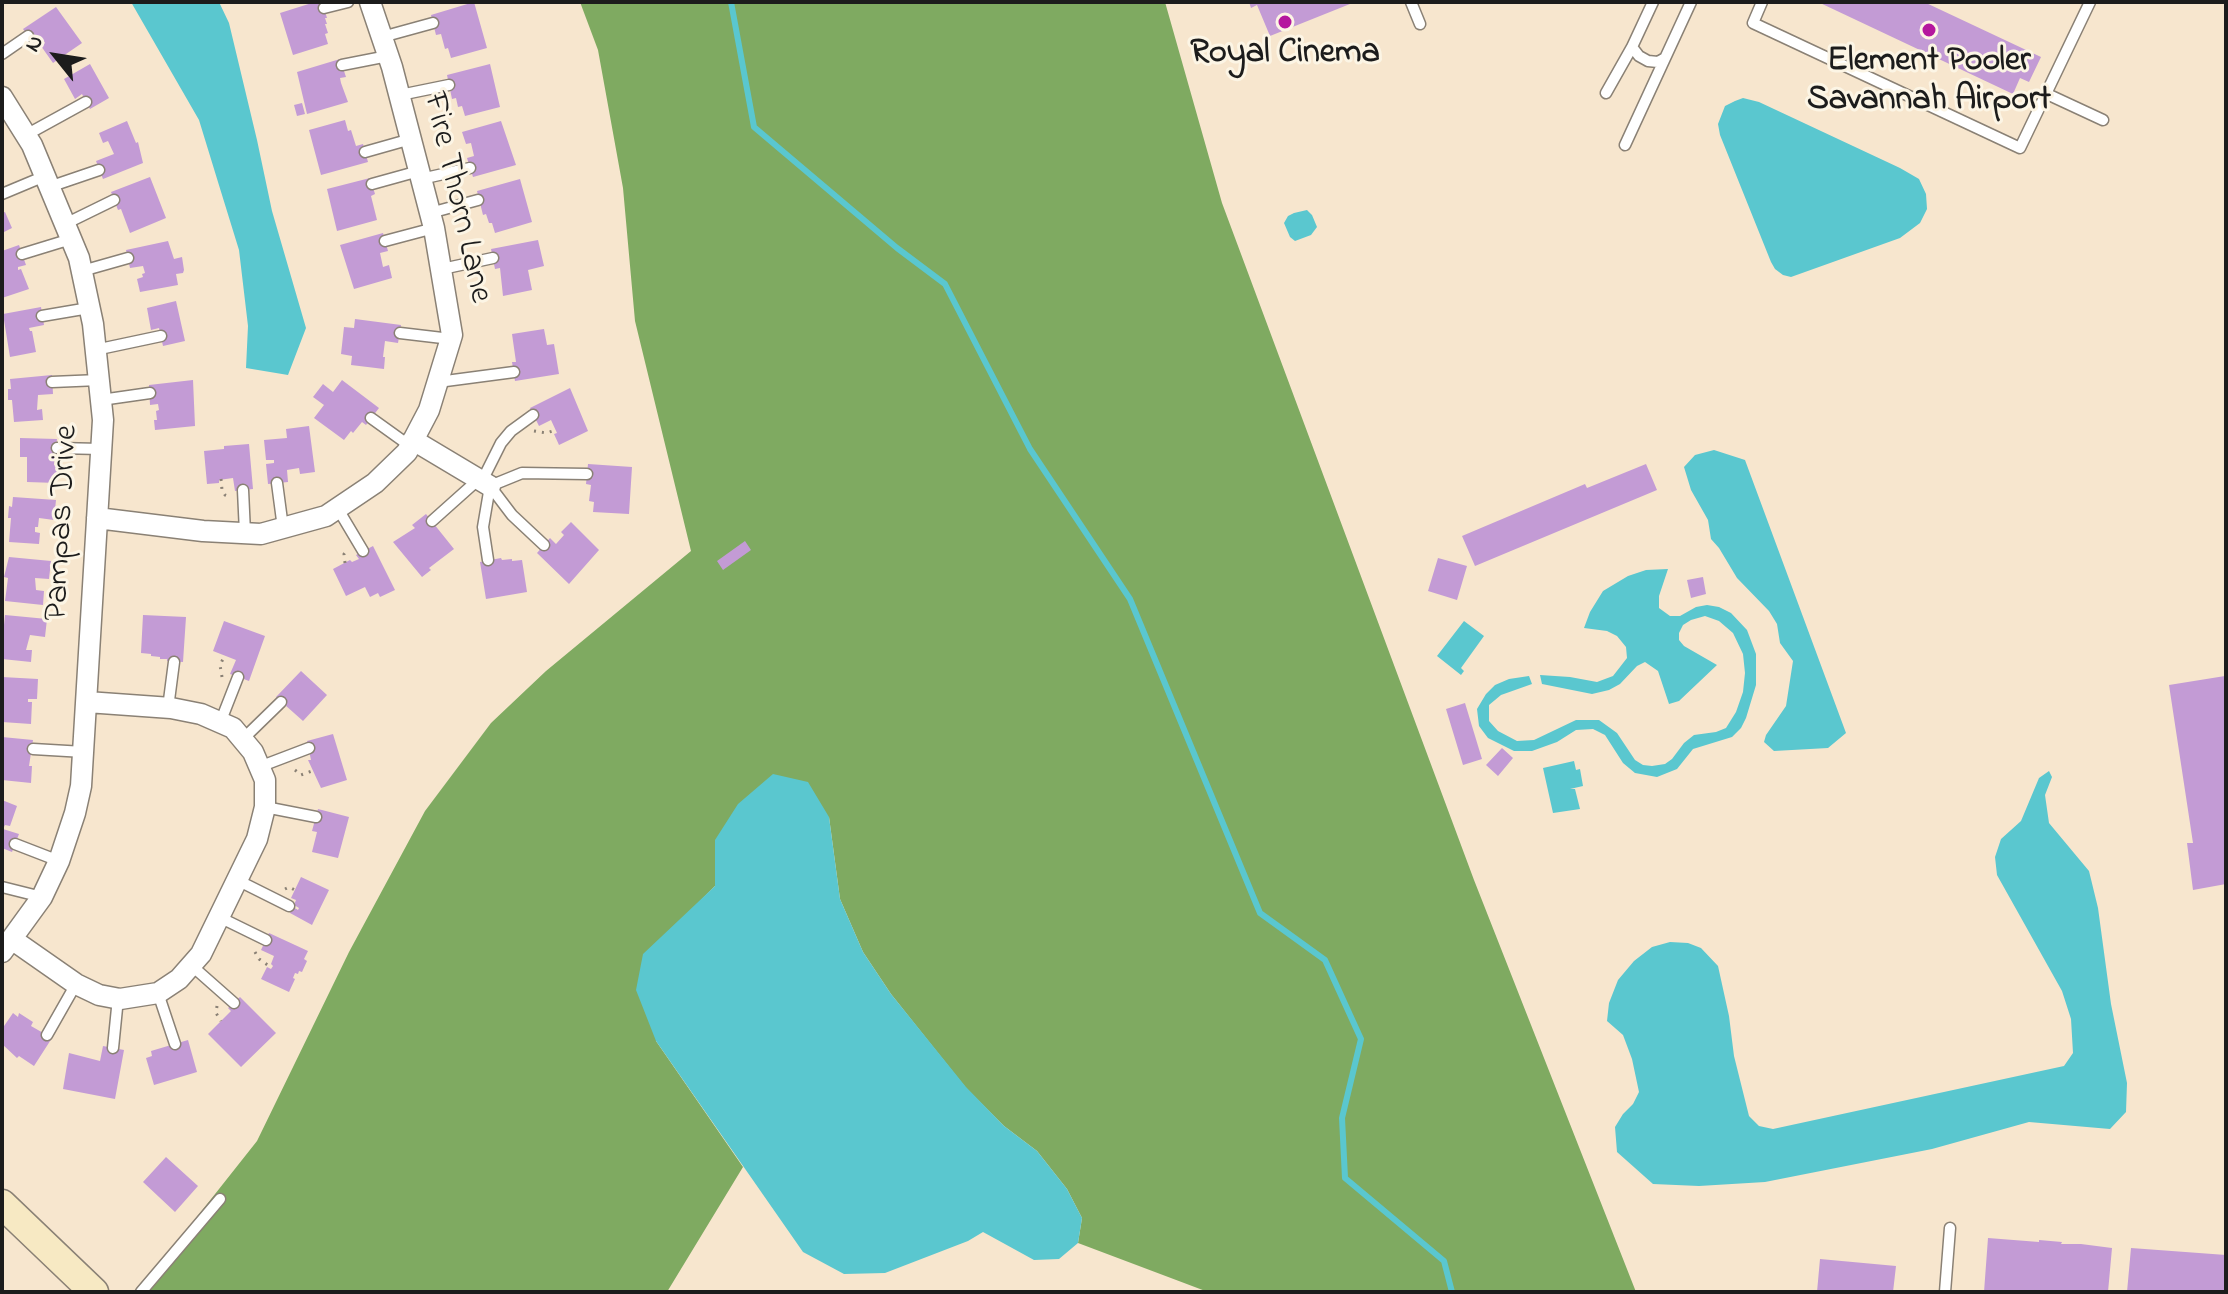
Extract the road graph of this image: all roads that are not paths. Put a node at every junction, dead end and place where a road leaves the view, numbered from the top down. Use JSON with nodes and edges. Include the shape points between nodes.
{"nodes":[{"id":1,"x":348,"y":2,"type":"edge"},
{"id":2,"x":1411,"y":2,"type":"edge"},
{"id":3,"x":1653,"y":2,"type":"edge"},
{"id":4,"x":1691,"y":2,"type":"edge"},
{"id":5,"x":1762,"y":2,"type":"edge"},
{"id":6,"x":2090,"y":2,"type":"edge"},
{"id":7,"x":373,"y":3,"type":"edge"},
{"id":8,"x":324,"y":8,"type":"dead end"},
{"id":9,"x":433,"y":23,"type":"dead end"},
{"id":10,"x":1420,"y":24,"type":"dead end"},
{"id":11,"x":28,"y":36,"type":"dead end"},
{"id":12,"x":385,"y":47,"type":"junction"},
{"id":13,"x":1632,"y":47,"type":"junction"},
{"id":14,"x":2,"y":54,"type":"edge"},
{"id":15,"x":1665,"y":58,"type":"junction"},
{"id":16,"x":342,"y":65,"type":"dead end"},
{"id":17,"x":449,"y":85,"type":"dead end"},
{"id":18,"x":1606,"y":93,"type":"dead end"},
{"id":19,"x":2047,"y":94,"type":"junction"},
{"id":20,"x":400,"y":95,"type":"junction"},
{"id":21,"x":2,"y":97,"type":"edge"},
{"id":22,"x":86,"y":102,"type":"dead end"},
{"id":23,"x":8,"y":119,"type":"edge"},
{"id":24,"x":2103,"y":120,"type":"dead end"},
{"id":25,"x":26,"y":135,"type":"junction"},
{"id":26,"x":411,"y":139,"type":"junction"},
{"id":27,"x":1625,"y":145,"type":"dead end"},
{"id":28,"x":365,"y":152,"type":"dead end"},
{"id":29,"x":470,"y":168,"type":"dead end"},
{"id":30,"x":99,"y":170,"type":"dead end"},
{"id":31,"x":420,"y":175,"type":"junction"},
{"id":32,"x":47,"y":182,"type":"junction"},
{"id":33,"x":372,"y":184,"type":"dead end"},
{"id":34,"x":2,"y":194,"type":"edge"},
{"id":35,"x":114,"y":200,"type":"dead end"},
{"id":36,"x":478,"y":200,"type":"dead end"},
{"id":37,"x":432,"y":220,"type":"junction"},
{"id":38,"x":68,"y":231,"type":"junction"},
{"id":39,"x":385,"y":241,"type":"dead end"},
{"id":40,"x":22,"y":254,"type":"dead end"},
{"id":41,"x":128,"y":258,"type":"dead end"},
{"id":42,"x":493,"y":258,"type":"dead end"},
{"id":43,"x":442,"y":269,"type":"junction"},
{"id":44,"x":82,"y":271,"type":"junction"},
{"id":45,"x":89,"y":308,"type":"junction"},
{"id":46,"x":42,"y":316,"type":"dead end"},
{"id":47,"x":400,"y":333,"type":"dead end"},
{"id":48,"x":161,"y":336,"type":"dead end"},
{"id":49,"x":451,"y":339,"type":"junction"},
{"id":50,"x":95,"y":350,"type":"junction"},
{"id":51,"x":514,"y":372,"type":"dead end"},
{"id":52,"x":52,"y":382,"type":"dead end"},
{"id":53,"x":438,"y":382,"type":"junction"},
{"id":54,"x":100,"y":390,"type":"junction"},
{"id":55,"x":150,"y":393,"type":"dead end"},
{"id":56,"x":533,"y":415,"type":"dead end"},
{"id":57,"x":371,"y":418,"type":"dead end"},
{"id":58,"x":412,"y":443,"type":"junction"},
{"id":59,"x":57,"y":448,"type":"dead end"},
{"id":60,"x":101,"y":449,"type":"junction"},
{"id":61,"x":587,"y":474,"type":"dead end"},
{"id":62,"x":484,"y":482,"type":"junction"},
{"id":63,"x":277,"y":483,"type":"dead end"},
{"id":64,"x":243,"y":490,"type":"dead end"},
{"id":65,"x":338,"y":509,"type":"junction"},
{"id":66,"x":97,"y":518,"type":"junction"},
{"id":67,"x":432,"y":521,"type":"dead end"},
{"id":68,"x":283,"y":528,"type":"junction"},
{"id":69,"x":245,"y":533,"type":"junction"},
{"id":70,"x":544,"y":545,"type":"dead end"},
{"id":71,"x":363,"y":551,"type":"dead end"},
{"id":72,"x":488,"y":560,"type":"dead end"},
{"id":73,"x":174,"y":662,"type":"dead end"},
{"id":74,"x":238,"y":677,"type":"dead end"},
{"id":75,"x":87,"y":702,"type":"junction"},
{"id":76,"x":281,"y":702,"type":"dead end"},
{"id":77,"x":168,"y":708,"type":"junction"},
{"id":78,"x":220,"y":723,"type":"junction"},
{"id":79,"x":243,"y":739,"type":"junction"},
{"id":80,"x":309,"y":748,"type":"dead end"},
{"id":81,"x":33,"y":749,"type":"dead end"},
{"id":82,"x":84,"y":752,"type":"junction"},
{"id":83,"x":259,"y":767,"type":"junction"},
{"id":84,"x":265,"y":807,"type":"junction"},
{"id":85,"x":316,"y":817,"type":"dead end"},
{"id":86,"x":15,"y":844,"type":"dead end"},
{"id":87,"x":59,"y":861,"type":"junction"},
{"id":88,"x":237,"y":880,"type":"junction"},
{"id":89,"x":2,"y":887,"type":"edge"},
{"id":90,"x":42,"y":897,"type":"junction"},
{"id":91,"x":289,"y":906,"type":"dead end"},
{"id":92,"x":219,"y":917,"type":"junction"},
{"id":93,"x":266,"y":940,"type":"dead end"},
{"id":94,"x":7,"y":946,"type":"edge"},
{"id":95,"x":191,"y":965,"type":"junction"},
{"id":96,"x":76,"y":984,"type":"junction"},
{"id":97,"x":158,"y":993,"type":"junction"},
{"id":98,"x":118,"y":998,"type":"junction"},
{"id":99,"x":234,"y":1003,"type":"dead end"},
{"id":100,"x":47,"y":1035,"type":"dead end"},
{"id":101,"x":175,"y":1044,"type":"dead end"},
{"id":102,"x":113,"y":1048,"type":"dead end"},
{"id":103,"x":220,"y":1199,"type":"dead end"},
{"id":104,"x":2,"y":1204,"type":"edge"},
{"id":105,"x":1950,"y":1228,"type":"dead end"},
{"id":106,"x":94,"y":1292,"type":"edge"},
{"id":107,"x":141,"y":1292,"type":"edge"},
{"id":108,"x":1945,"y":1292,"type":"edge"}],
"edges":[{"from":1,"to":8,"type":"lane"},
{"from":2,"to":10,"type":"lane"},
{"from":3,"to":13,"type":"lane"},
{"from":4,"to":15,"type":"lane"},
{"from":5,"to":19,"type":"lane","via":[[1753,23],[2020,148]]},
{"from":6,"to":19,"type":"lane"},
{"from":7,"to":12,"type":"street","name":"Fire Thorn Lane"},
{"from":9,"to":12,"type":"lane"},
{"from":11,"to":14,"type":"lane"},
{"from":12,"to":16,"type":"lane"},
{"from":12,"to":20,"type":"street","name":"Fire Thorn Lane"},
{"from":13,"to":15,"type":"lane","via":[[1648,61]]},
{"from":13,"to":18,"type":"lane"},
{"from":15,"to":27,"type":"lane"},
{"from":17,"to":20,"type":"lane"},
{"from":19,"to":24,"type":"lane"},
{"from":20,"to":26,"type":"street","name":"Fire Thorn Lane"},
{"from":21,"to":23,"type":"street","name":"Pampas Drive"},
{"from":22,"to":25,"type":"lane"},
{"from":23,"to":25,"type":"street","name":"Pampas Drive"},
{"from":25,"to":32,"type":"street","name":"Pampas Drive"},
{"from":26,"to":28,"type":"lane"},
{"from":26,"to":31,"type":"street","name":"Fire Thorn Lane"},
{"from":29,"to":31,"type":"lane"},
{"from":30,"to":32,"type":"lane"},
{"from":31,"to":33,"type":"lane"},
{"from":31,"to":37,"type":"street","name":"Fire Thorn Lane"},
{"from":32,"to":34,"type":"lane"},
{"from":32,"to":38,"type":"street","name":"Pampas Drive"},
{"from":35,"to":38,"type":"lane"},
{"from":36,"to":37,"type":"lane"},
{"from":37,"to":39,"type":"lane"},
{"from":37,"to":43,"type":"street","name":"Fire Thorn Lane"},
{"from":38,"to":40,"type":"lane"},
{"from":38,"to":44,"type":"street","name":"Pampas Drive"},
{"from":41,"to":44,"type":"lane"},
{"from":42,"to":43,"type":"lane"},
{"from":43,"to":49,"type":"street","name":"Fire Thorn Lane"},
{"from":44,"to":45,"type":"street","name":"Pampas Drive"},
{"from":45,"to":46,"type":"lane"},
{"from":45,"to":50,"type":"street","name":"Pampas Drive"},
{"from":47,"to":49,"type":"lane"},
{"from":48,"to":50,"type":"lane"},
{"from":49,"to":53,"type":"street","name":"Fire Thorn Lane"},
{"from":50,"to":54,"type":"street","name":"Pampas Drive"},
{"from":51,"to":53,"type":"lane"},
{"from":52,"to":54,"type":"lane"},
{"from":53,"to":58,"type":"street","name":"Fire Thorn Lane"},
{"from":54,"to":55,"type":"lane"},
{"from":54,"to":60,"type":"street","name":"Pampas Drive"},
{"from":56,"to":62,"type":"lane","via":[[501,443]]},
{"from":57,"to":58,"type":"lane"},
{"from":58,"to":62,"type":"street"},
{"from":58,"to":65,"type":"street","name":"Fire Thorn Lane","via":[[375,483]]},
{"from":59,"to":60,"type":"lane"},
{"from":60,"to":66,"type":"street","name":"Pampas Drive"},
{"from":61,"to":62,"type":"lane","via":[[522,473]]},
{"from":62,"to":67,"type":"lane"},
{"from":62,"to":70,"type":"lane"},
{"from":62,"to":72,"type":"lane"},
{"from":63,"to":68,"type":"lane"},
{"from":64,"to":69,"type":"lane"},
{"from":65,"to":68,"type":"street","name":"Fire Thorn Lane"},
{"from":65,"to":71,"type":"lane"},
{"from":66,"to":69,"type":"street","name":"Fire Thorn Lane"},
{"from":66,"to":75,"type":"street","name":"Pampas Drive"},
{"from":68,"to":69,"type":"street","name":"Fire Thorn Lane"},
{"from":73,"to":77,"type":"lane"},
{"from":74,"to":78,"type":"lane"},
{"from":75,"to":77,"type":"street"},
{"from":75,"to":82,"type":"street","name":"Pampas Drive"},
{"from":76,"to":79,"type":"lane"},
{"from":77,"to":78,"type":"street"},
{"from":78,"to":79,"type":"street"},
{"from":79,"to":83,"type":"street"},
{"from":80,"to":83,"type":"lane"},
{"from":81,"to":82,"type":"lane"},
{"from":82,"to":87,"type":"street","name":"Pampas Drive","via":[[75,813]]},
{"from":83,"to":84,"type":"street","via":[[265,780]]},
{"from":84,"to":85,"type":"lane"},
{"from":84,"to":88,"type":"street"},
{"from":86,"to":87,"type":"lane"},
{"from":87,"to":90,"type":"street","name":"Pampas Drive"},
{"from":88,"to":91,"type":"lane"},
{"from":88,"to":92,"type":"street"},
{"from":89,"to":90,"type":"lane"},
{"from":90,"to":94,"type":"street","name":"Pampas Drive"},
{"from":92,"to":93,"type":"lane"},
{"from":92,"to":95,"type":"street"},
{"from":94,"to":96,"type":"street"},
{"from":95,"to":97,"type":"street"},
{"from":95,"to":99,"type":"lane"},
{"from":96,"to":98,"type":"street"},
{"from":96,"to":100,"type":"lane"},
{"from":97,"to":98,"type":"street"},
{"from":97,"to":101,"type":"lane"},
{"from":98,"to":102,"type":"lane"},
{"from":103,"to":107,"type":"lane"},
{"from":104,"to":106,"type":"street"},
{"from":105,"to":108,"type":"lane"}]}
